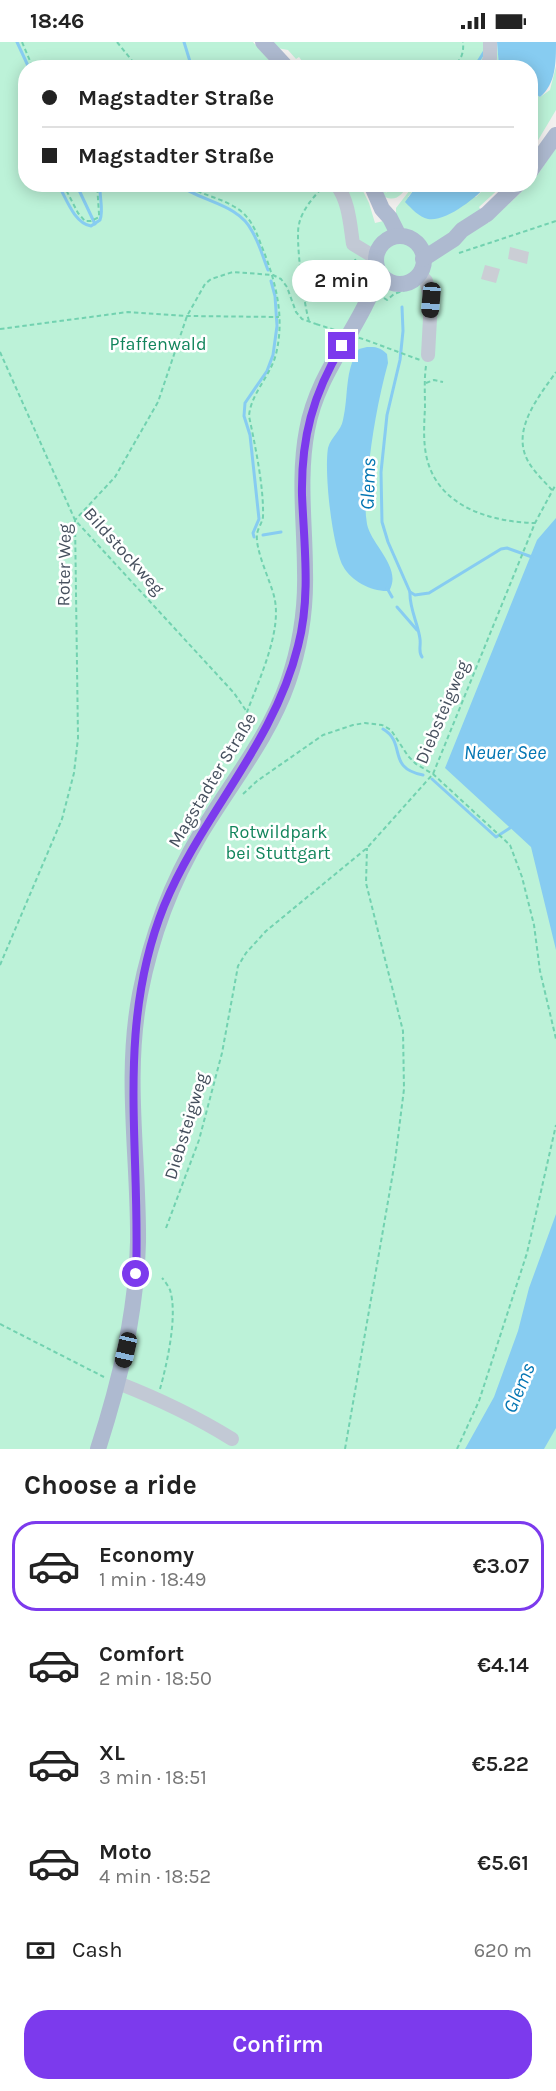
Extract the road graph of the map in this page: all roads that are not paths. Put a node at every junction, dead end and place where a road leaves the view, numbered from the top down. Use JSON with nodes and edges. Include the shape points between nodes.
{"nodes":[{"id":1,"x":263,"y":42,"type":"edge"},
{"id":2,"x":490,"y":42,"type":"edge"},
{"id":3,"x":280,"y":60,"type":"edge"},
{"id":4,"x":489,"y":60,"type":"edge"},
{"id":5,"x":556,"y":135,"type":"edge"},
{"id":6,"x":538,"y":160,"type":"edge"},
{"id":7,"x":342,"y":192,"type":"edge"},
{"id":8,"x":375,"y":192,"type":"edge"},
{"id":9,"x":510,"y":192,"type":"edge"},
{"id":10,"x":382,"y":209,"type":"junction"},
{"id":11,"x":462,"y":230,"type":"junction"},
{"id":12,"x":399,"y":236,"type":"junction"},
{"id":13,"x":415,"y":242,"type":"junction"},
{"id":14,"x":379,"y":258,"type":"junction"},
{"id":15,"x":421,"y":267,"type":"junction"},
{"id":16,"x":395,"y":284,"type":"junction"},
{"id":17,"x":342,"y":346,"type":"junction"},
{"id":18,"x":425,"y":359,"type":"road end"},
{"id":19,"x":112,"y":1380,"type":"junction"},
{"id":20,"x":232,"y":1439,"type":"dead end"},
{"id":21,"x":98,"y":1449,"type":"edge"}],
"edges":[{"from":1,"to":3,"type":"main road"},
{"from":2,"to":4,"type":"lane"},
{"from":5,"to":6,"type":"main road"},
{"from":7,"to":14,"type":"lane","via":[[353,244]]},
{"from":8,"to":10,"type":"main road","name":"Magstadter Straße"},
{"from":9,"to":11,"type":"main road","via":[[487,214]]},
{"from":10,"to":12,"type":"main road","name":"Magstadter Straße"},
{"from":10,"to":14,"type":"main road","name":"Magstadter Straße"},
{"from":11,"to":13,"type":"main road"},
{"from":11,"to":15,"type":"main road"},
{"from":12,"to":13,"type":"main road"},
{"from":12,"to":14,"type":"main road"},
{"from":13,"to":15,"type":"main road"},
{"from":14,"to":16,"type":"main road","via":[[383,278]]},
{"from":14,"to":17,"type":"main road","name":"Magstadter Straße","via":[[372,290]]},
{"from":15,"to":16,"type":"main road","via":[[408,283]]},
{"from":15,"to":18,"type":"lane","via":[[431,300]]},
{"from":16,"to":17,"type":"main road","name":"Magstadter Straße"},
{"from":17,"to":19,"type":"main road","name":"Magstadter Straße","via":[[322,381],[307,430],[302,493],[305,594],[292,668],[271,721],[179,874],[146,966],[133,1063],[136,1274],[133,1309]]},
{"from":19,"to":20,"type":"lane","via":[[194,1415]]},
{"from":19,"to":21,"type":"main road","name":"Magstadter Straße"}]}
